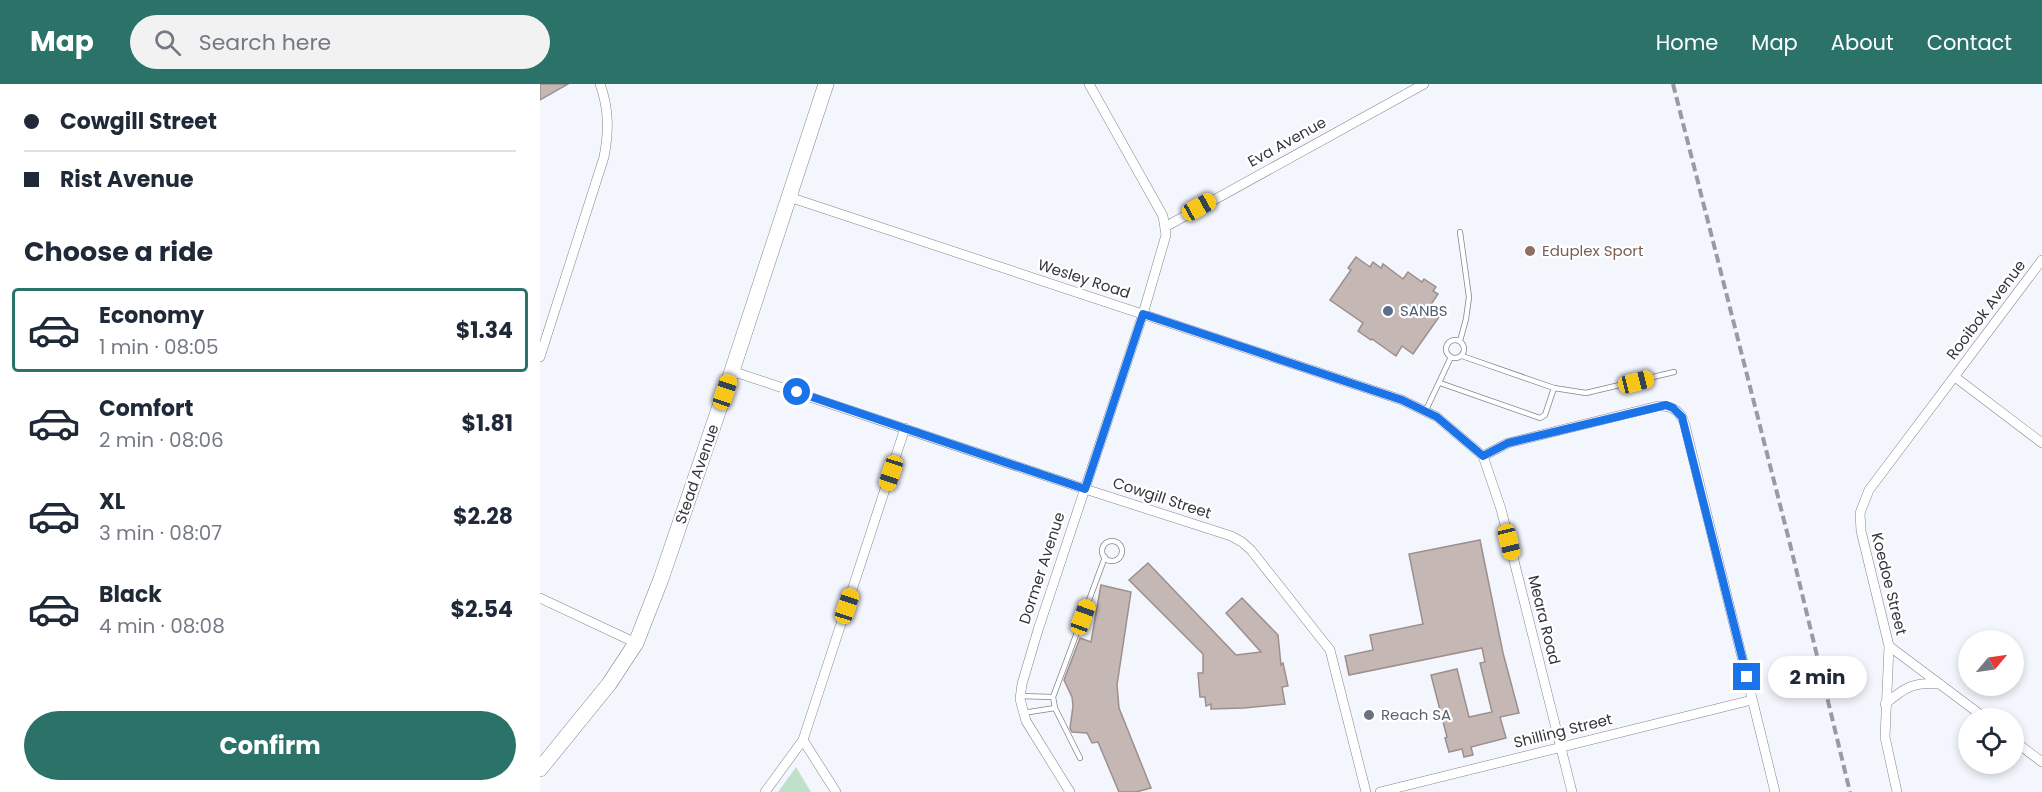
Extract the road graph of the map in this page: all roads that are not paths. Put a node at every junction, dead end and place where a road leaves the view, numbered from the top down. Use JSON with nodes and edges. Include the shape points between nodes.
{"nodes":[{"id":1,"x":600,"y":84,"type":"edge"},
{"id":2,"x":826,"y":84,"type":"edge"},
{"id":3,"x":1089,"y":84,"type":"edge"},
{"id":4,"x":1424,"y":84,"type":"edge"},
{"id":5,"x":789,"y":196,"type":"junction"},
{"id":6,"x":1165,"y":227,"type":"junction"},
{"id":7,"x":1460,"y":232,"type":"dead end"},
{"id":8,"x":2042,"y":260,"type":"edge"},
{"id":9,"x":1143,"y":314,"type":"junction"},
{"id":10,"x":1460,"y":341,"type":"junction"},
{"id":11,"x":1462,"y":356,"type":"junction"},
{"id":12,"x":540,"y":357,"type":"edge"},
{"id":13,"x":1451,"y":357,"type":"junction"},
{"id":14,"x":732,"y":371,"type":"junction"},
{"id":15,"x":1674,"y":372,"type":"dead end"},
{"id":16,"x":1955,"y":378,"type":"junction"},
{"id":17,"x":1440,"y":383,"type":"junction"},
{"id":18,"x":1554,"y":388,"type":"junction"},
{"id":19,"x":1426,"y":410,"type":"junction"},
{"id":20,"x":905,"y":428,"type":"junction"},
{"id":21,"x":2042,"y":443,"type":"edge"},
{"id":22,"x":1483,"y":456,"type":"junction"},
{"id":23,"x":1085,"y":489,"type":"junction"},
{"id":24,"x":1105,"y":557,"type":"junction"},
{"id":25,"x":540,"y":598,"type":"edge"},
{"id":26,"x":636,"y":643,"type":"junction"},
{"id":27,"x":1889,"y":646,"type":"junction"},
{"id":28,"x":1940,"y":684,"type":"junction"},
{"id":29,"x":1020,"y":696,"type":"junction"},
{"id":30,"x":1053,"y":697,"type":"junction"},
{"id":31,"x":1752,"y":700,"type":"junction"},
{"id":32,"x":1885,"y":704,"type":"junction"},
{"id":33,"x":1055,"y":708,"type":"junction"},
{"id":34,"x":1972,"y":708,"type":"edge"},
{"id":35,"x":1023,"y":713,"type":"junction"},
{"id":36,"x":803,"y":740,"type":"junction"},
{"id":37,"x":1561,"y":746,"type":"junction"},
{"id":38,"x":2024,"y":748,"type":"edge"},
{"id":39,"x":1080,"y":758,"type":"dead end"},
{"id":40,"x":2042,"y":762,"type":"edge"},
{"id":41,"x":540,"y":769,"type":"edge"},
{"id":42,"x":765,"y":792,"type":"edge"},
{"id":43,"x":836,"y":792,"type":"edge"},
{"id":44,"x":1070,"y":792,"type":"edge"},
{"id":45,"x":1366,"y":792,"type":"edge"},
{"id":46,"x":1380,"y":792,"type":"edge"},
{"id":47,"x":1572,"y":792,"type":"edge"},
{"id":48,"x":1775,"y":792,"type":"edge"},
{"id":49,"x":1897,"y":792,"type":"edge"}],
"edges":[{"from":1,"to":12,"type":"street","via":[[608,125],[607,146]]},
{"from":2,"to":5,"type":"main road","name":"Stead Avenue"},
{"from":3,"to":6,"type":"street","via":[[1163,216]]},
{"from":4,"to":6,"type":"street","name":"Eva Avenue"},
{"from":5,"to":9,"type":"street","name":"Wesley Road"},
{"from":5,"to":14,"type":"main road","name":"Stead Avenue"},
{"from":6,"to":9,"type":"street","name":"Dormer Avenue"},
{"from":7,"to":10,"type":"lane","via":[[1469,297]]},
{"from":8,"to":16,"type":"street","name":"Rooibok Avenue"},
{"from":9,"to":19,"type":"street","name":"Wesley Road"},
{"from":9,"to":23,"type":"street","name":"Dormer Avenue"},
{"from":10,"to":11,"type":"lane","via":[[1464,348]]},
{"from":10,"to":13,"type":"lane","via":[[1447,345]]},
{"from":11,"to":13,"type":"lane"},
{"from":11,"to":18,"type":"lane"},
{"from":13,"to":17,"type":"lane"},
{"from":14,"to":20,"type":"street","name":"Cowgill Street"},
{"from":14,"to":26,"type":"main road","name":"Stead Avenue"},
{"from":15,"to":18,"type":"lane","via":[[1587,393]]},
{"from":16,"to":21,"type":"street"},
{"from":16,"to":27,"type":"street","name":"Koedoe Street","via":[[1869,490],[1860,513],[1860,531]]},
{"from":17,"to":18,"type":"lane","via":[[1540,418]]},
{"from":17,"to":19,"type":"lane"},
{"from":19,"to":22,"type":"street","name":"Wesley Road"},
{"from":20,"to":23,"type":"street","name":"Cowgill Street"},
{"from":20,"to":36,"type":"street"},
{"from":22,"to":31,"type":"street","via":[[1508,443],[1666,405],[1673,408],[1682,417]]},
{"from":22,"to":37,"type":"street","name":"Meara Road","via":[[1501,509]]},
{"from":23,"to":29,"type":"street","name":"Dormer Avenue"},
{"from":23,"to":45,"type":"street","name":"Cowgill Street","via":[[1231,536],[1251,550],[1330,650]]},
{"from":24,"to":24,"type":"lane","via":[[1106,544],[1119,544],[1119,558]]},
{"from":24,"to":30,"type":"lane"},
{"from":25,"to":26,"type":"street"},
{"from":26,"to":41,"type":"main road","name":"Stead Avenue","via":[[609,684]]},
{"from":27,"to":28,"type":"street"},
{"from":27,"to":32,"type":"street","name":"Koedoe Street"},
{"from":28,"to":32,"type":"street","via":[[1909,686]]},
{"from":28,"to":34,"type":"street"},
{"from":29,"to":30,"type":"lane"},
{"from":29,"to":35,"type":"street","name":"Dormer Avenue"},
{"from":30,"to":33,"type":"lane"},
{"from":31,"to":37,"type":"street","name":"Shilling Street"},
{"from":31,"to":48,"type":"street"},
{"from":32,"to":49,"type":"street","name":"Koedoe Street","via":[[1885,736]]},
{"from":33,"to":35,"type":"lane"},
{"from":33,"to":39,"type":"lane"},
{"from":35,"to":44,"type":"street","name":"Dormer Avenue"},
{"from":36,"to":42,"type":"street"},
{"from":36,"to":43,"type":"street"},
{"from":37,"to":46,"type":"street","name":"Shilling Street"},
{"from":37,"to":47,"type":"street","name":"Meara Road"},
{"from":38,"to":40,"type":"street"}]}
